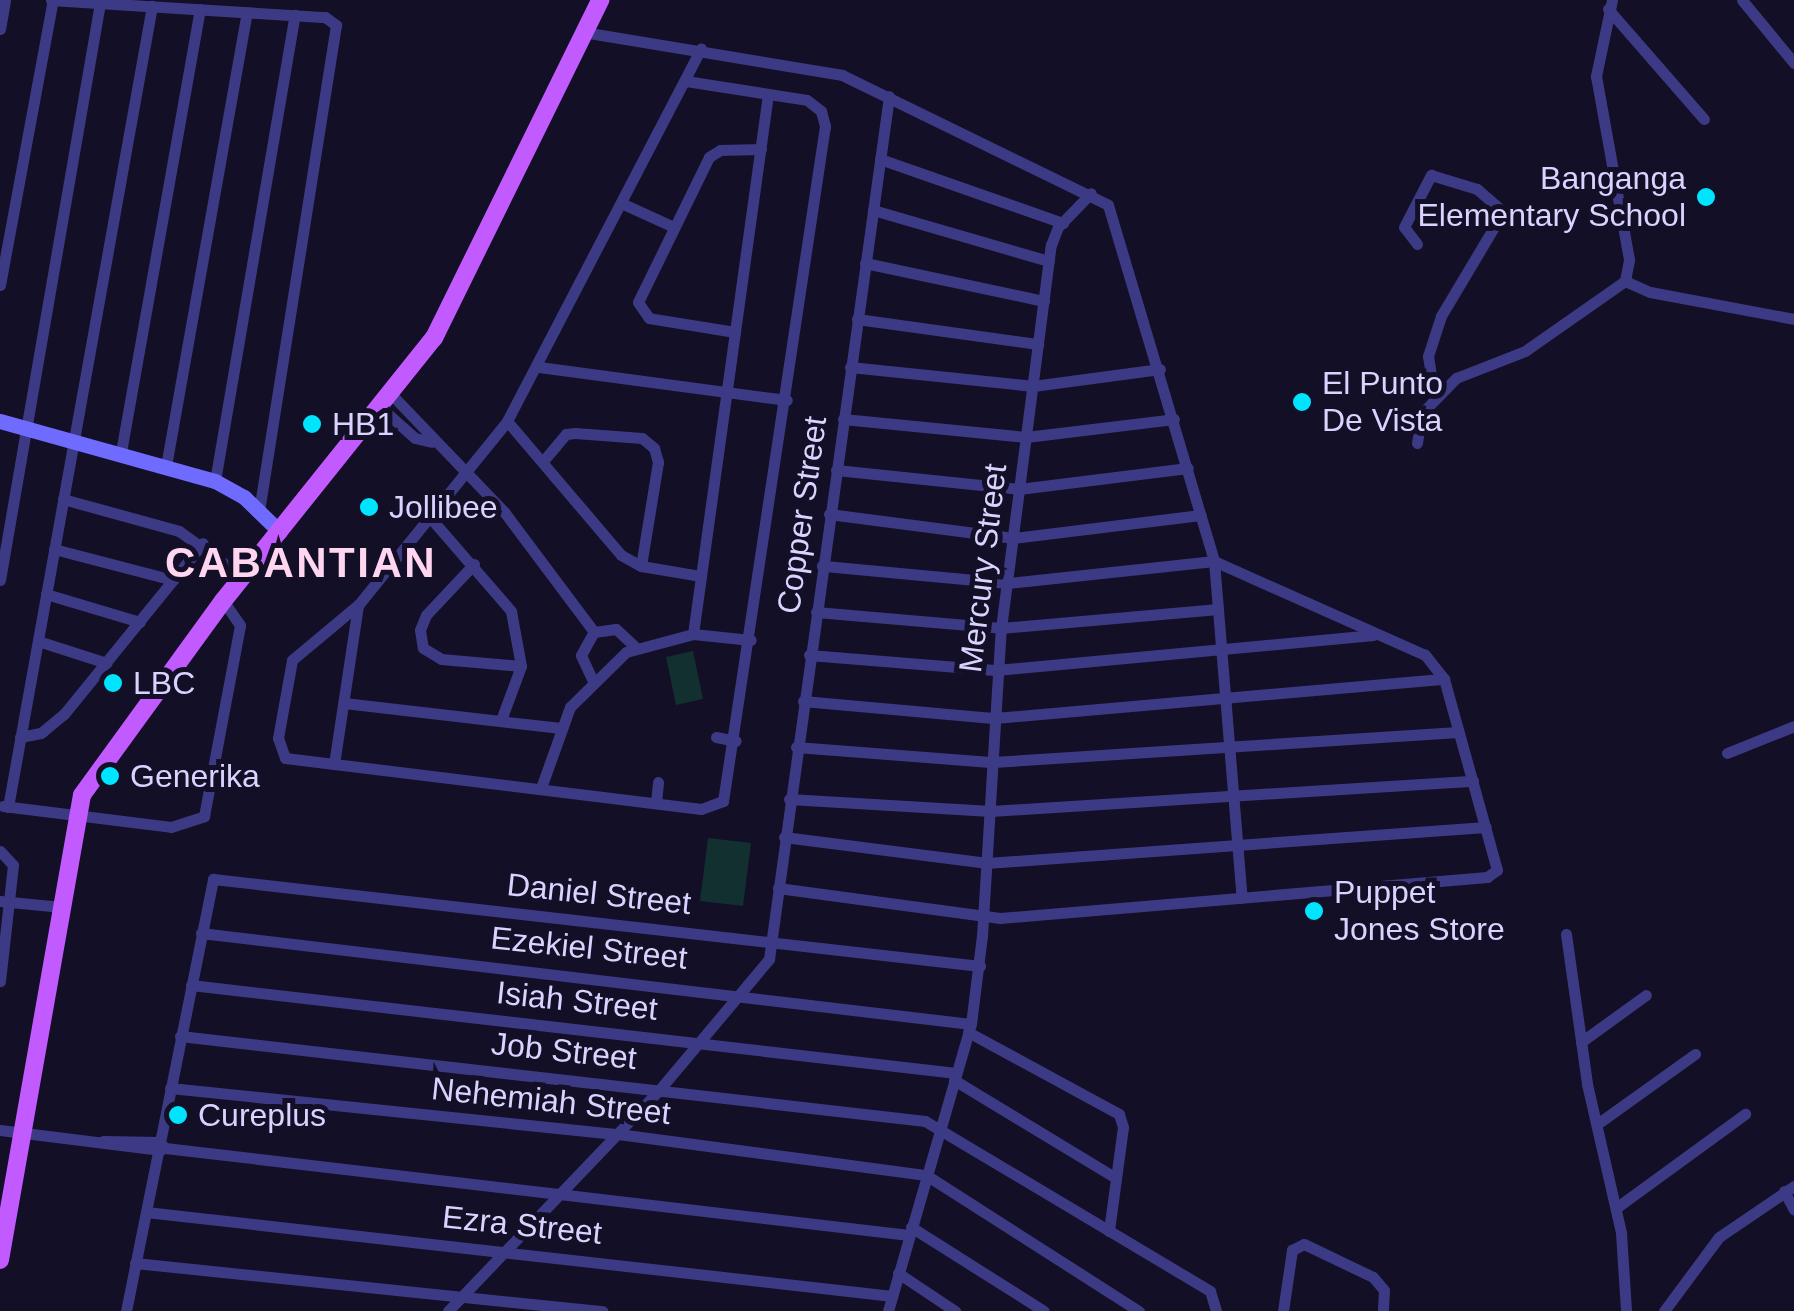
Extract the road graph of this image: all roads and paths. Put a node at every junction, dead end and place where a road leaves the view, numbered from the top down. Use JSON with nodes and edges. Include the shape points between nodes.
{"nodes":[{"id":1,"x":5,"y":0,"type":"edge"},
{"id":2,"x":52,"y":0,"type":"edge"},
{"id":3,"x":600,"y":0,"type":"edge"},
{"id":4,"x":1742,"y":0,"type":"edge"},
{"id":5,"x":100,"y":3,"type":"junction"},
{"id":6,"x":1610,"y":5,"type":"edge"},
{"id":7,"x":152,"y":6,"type":"junction"},
{"id":8,"x":200,"y":9,"type":"junction"},
{"id":9,"x":247,"y":12,"type":"junction"},
{"id":10,"x":295,"y":15,"type":"junction"},
{"id":11,"x":0,"y":29,"type":"edge"},
{"id":12,"x":583,"y":32,"type":"junction"},
{"id":13,"x":701,"y":50,"type":"junction"},
{"id":14,"x":1794,"y":63,"type":"edge"},
{"id":15,"x":686,"y":81,"type":"junction"},
{"id":16,"x":768,"y":94,"type":"junction"},
{"id":17,"x":889,"y":96,"type":"junction"},
{"id":18,"x":1704,"y":119,"type":"dead end"},
{"id":19,"x":761,"y":149,"type":"junction"},
{"id":20,"x":880,"y":158,"type":"junction"},
{"id":21,"x":1091,"y":194,"type":"junction"},
{"id":22,"x":620,"y":203,"type":"junction"},
{"id":23,"x":873,"y":210,"type":"junction"},
{"id":24,"x":1063,"y":223,"type":"junction"},
{"id":25,"x":674,"y":227,"type":"junction"},
{"id":26,"x":1416,"y":244,"type":"dead end"},
{"id":27,"x":1049,"y":261,"type":"junction"},
{"id":28,"x":865,"y":262,"type":"junction"},
{"id":29,"x":1624,"y":281,"type":"junction"},
{"id":30,"x":0,"y":286,"type":"edge"},
{"id":31,"x":1044,"y":302,"type":"junction"},
{"id":32,"x":857,"y":319,"type":"junction"},
{"id":33,"x":1794,"y":320,"type":"edge"},
{"id":34,"x":735,"y":332,"type":"junction"},
{"id":35,"x":1038,"y":344,"type":"junction"},
{"id":36,"x":539,"y":367,"type":"junction"},
{"id":37,"x":850,"y":367,"type":"junction"},
{"id":38,"x":1160,"y":368,"type":"junction"},
{"id":39,"x":1033,"y":386,"type":"junction"},
{"id":40,"x":1445,"y":389,"type":"junction"},
{"id":41,"x":726,"y":392,"type":"junction"},
{"id":42,"x":787,"y":400,"type":"junction"},
{"id":43,"x":386,"y":402,"type":"junction"},
{"id":44,"x":843,"y":419,"type":"junction"},
{"id":45,"x":1174,"y":419,"type":"junction"},
{"id":46,"x":0,"y":421,"type":"edge"},
{"id":47,"x":507,"y":421,"type":"junction"},
{"id":48,"x":26,"y":428,"type":"junction"},
{"id":49,"x":1026,"y":437,"type":"junction"},
{"id":50,"x":74,"y":442,"type":"junction"},
{"id":51,"x":1417,"y":443,"type":"dead end"},
{"id":52,"x":121,"y":452,"type":"junction"},
{"id":53,"x":544,"y":460,"type":"junction"},
{"id":54,"x":166,"y":466,"type":"junction"},
{"id":55,"x":1188,"y":468,"type":"junction"},
{"id":56,"x":836,"y":470,"type":"junction"},
{"id":57,"x":464,"y":472,"type":"junction"},
{"id":58,"x":215,"y":481,"type":"junction"},
{"id":59,"x":1019,"y":490,"type":"junction"},
{"id":60,"x":63,"y":499,"type":"junction"},
{"id":61,"x":259,"y":509,"type":"junction"},
{"id":62,"x":427,"y":514,"type":"junction"},
{"id":63,"x":829,"y":514,"type":"junction"},
{"id":64,"x":1201,"y":515,"type":"junction"},
{"id":65,"x":280,"y":532,"type":"junction"},
{"id":66,"x":1012,"y":538,"type":"junction"},
{"id":67,"x":203,"y":543,"type":"junction"},
{"id":68,"x":54,"y":549,"type":"junction"},
{"id":69,"x":1214,"y":561,"type":"junction"},
{"id":70,"x":474,"y":564,"type":"junction"},
{"id":71,"x":641,"y":566,"type":"junction"},
{"id":72,"x":822,"y":566,"type":"junction"},
{"id":73,"x":701,"y":576,"type":"junction"},
{"id":74,"x":243,"y":577,"type":"junction"},
{"id":75,"x":0,"y":580,"type":"edge"},
{"id":76,"x":173,"y":580,"type":"junction"},
{"id":77,"x":1006,"y":582,"type":"junction"},
{"id":78,"x":46,"y":594,"type":"junction"},
{"id":79,"x":223,"y":601,"type":"junction"},
{"id":80,"x":358,"y":604,"type":"junction"},
{"id":81,"x":1218,"y":609,"type":"junction"},
{"id":82,"x":816,"y":612,"type":"junction"},
{"id":83,"x":140,"y":622,"type":"junction"},
{"id":84,"x":1000,"y":628,"type":"junction"},
{"id":85,"x":594,"y":632,"type":"junction"},
{"id":86,"x":692,"y":634,"type":"junction"},
{"id":87,"x":1376,"y":635,"type":"junction"},
{"id":88,"x":751,"y":640,"type":"junction"},
{"id":89,"x":38,"y":641,"type":"junction"},
{"id":90,"x":635,"y":646,"type":"junction"},
{"id":91,"x":1221,"y":650,"type":"junction"},
{"id":92,"x":809,"y":655,"type":"junction"},
{"id":93,"x":108,"y":663,"type":"junction"},
{"id":94,"x":522,"y":666,"type":"junction"},
{"id":95,"x":997,"y":670,"type":"junction"},
{"id":96,"x":1442,"y":673,"type":"junction"},
{"id":97,"x":592,"y":678,"type":"junction"},
{"id":98,"x":1225,"y":696,"type":"junction"},
{"id":99,"x":803,"y":701,"type":"junction"},
{"id":100,"x":344,"y":703,"type":"junction"},
{"id":101,"x":994,"y":718,"type":"junction"},
{"id":102,"x":501,"y":720,"type":"junction"},
{"id":103,"x":1794,"y":726,"type":"edge"},
{"id":104,"x":558,"y":728,"type":"junction"},
{"id":105,"x":1458,"y":732,"type":"junction"},
{"id":106,"x":20,"y":737,"type":"junction"},
{"id":107,"x":716,"y":737,"type":"dead end"},
{"id":108,"x":736,"y":740,"type":"junction"},
{"id":109,"x":1229,"y":745,"type":"junction"},
{"id":110,"x":796,"y":747,"type":"junction"},
{"id":111,"x":1727,"y":753,"type":"dead end"},
{"id":112,"x":993,"y":762,"type":"junction"},
{"id":113,"x":334,"y":764,"type":"junction"},
{"id":114,"x":1474,"y":780,"type":"junction"},
{"id":115,"x":658,"y":782,"type":"dead end"},
{"id":116,"x":542,"y":785,"type":"junction"},
{"id":117,"x":1233,"y":795,"type":"junction"},
{"id":118,"x":789,"y":799,"type":"junction"},
{"id":119,"x":656,"y":802,"type":"junction"},
{"id":120,"x":4,"y":806,"type":"edge"},
{"id":121,"x":991,"y":811,"type":"junction"},
{"id":122,"x":76,"y":813,"type":"junction"},
{"id":123,"x":1486,"y":827,"type":"junction"},
{"id":124,"x":784,"y":838,"type":"junction"},
{"id":125,"x":1237,"y":844,"type":"junction"},
{"id":126,"x":0,"y":851,"type":"edge"},
{"id":127,"x":987,"y":862,"type":"junction"},
{"id":128,"x":778,"y":888,"type":"junction"},
{"id":129,"x":1242,"y":898,"type":"junction"},
{"id":130,"x":5,"y":902,"type":"edge"},
{"id":131,"x":62,"y":907,"type":"junction"},
{"id":132,"x":984,"y":915,"type":"junction"},
{"id":133,"x":201,"y":933,"type":"junction"},
{"id":134,"x":1566,"y":934,"type":"dead end"},
{"id":135,"x":772,"y":941,"type":"junction"},
{"id":136,"x":3,"y":946,"type":"edge"},
{"id":137,"x":980,"y":966,"type":"junction"},
{"id":138,"x":0,"y":981,"type":"edge"},
{"id":139,"x":191,"y":985,"type":"junction"},
{"id":140,"x":742,"y":993,"type":"junction"},
{"id":141,"x":1646,"y":995,"type":"dead end"},
{"id":142,"x":969,"y":1028,"type":"junction"},
{"id":143,"x":180,"y":1036,"type":"junction"},
{"id":144,"x":699,"y":1042,"type":"junction"},
{"id":145,"x":1581,"y":1042,"type":"junction"},
{"id":146,"x":1695,"y":1054,"type":"dead end"},
{"id":147,"x":955,"y":1077,"type":"junction"},
{"id":148,"x":170,"y":1088,"type":"junction"},
{"id":149,"x":660,"y":1089,"type":"junction"},
{"id":150,"x":1745,"y":1114,"type":"dead end"},
{"id":151,"x":1600,"y":1122,"type":"junction"},
{"id":152,"x":940,"y":1128,"type":"junction"},
{"id":153,"x":0,"y":1130,"type":"edge"},
{"id":154,"x":23,"y":1132,"type":"junction"},
{"id":155,"x":618,"y":1134,"type":"junction"},
{"id":156,"x":160,"y":1148,"type":"junction"},
{"id":157,"x":926,"y":1175,"type":"junction"},
{"id":158,"x":1116,"y":1178,"type":"junction"},
{"id":159,"x":1789,"y":1189,"type":"edge"},
{"id":160,"x":562,"y":1192,"type":"junction"},
{"id":161,"x":1616,"y":1208,"type":"junction"},
{"id":162,"x":1794,"y":1210,"type":"edge"},
{"id":163,"x":146,"y":1212,"type":"junction"},
{"id":164,"x":910,"y":1231,"type":"junction"},
{"id":165,"x":1109,"y":1231,"type":"junction"},
{"id":166,"x":507,"y":1250,"type":"junction"},
{"id":167,"x":0,"y":1260,"type":"edge"},
{"id":168,"x":136,"y":1263,"type":"junction"},
{"id":169,"x":898,"y":1273,"type":"junction"},
{"id":170,"x":464,"y":1294,"type":"junction"},
{"id":171,"x":892,"y":1296,"type":"junction"},
{"id":172,"x":1216,"y":1304,"type":"edge"},
{"id":173,"x":126,"y":1311,"type":"edge"},
{"id":174,"x":448,"y":1311,"type":"edge"},
{"id":175,"x":603,"y":1311,"type":"edge"},
{"id":176,"x":888,"y":1311,"type":"edge"},
{"id":177,"x":956,"y":1311,"type":"edge"},
{"id":178,"x":1044,"y":1311,"type":"edge"},
{"id":179,"x":1139,"y":1311,"type":"edge"},
{"id":180,"x":1283,"y":1311,"type":"edge"},
{"id":181,"x":1383,"y":1311,"type":"edge"},
{"id":182,"x":1626,"y":1311,"type":"edge"},
{"id":183,"x":1664,"y":1311,"type":"edge"}],
"edges":[{"from":1,"to":11,"type":"street"},
{"from":2,"to":5,"type":"street"},
{"from":2,"to":30,"type":"street"},
{"from":3,"to":12,"type":"main road"},
{"from":4,"to":14,"type":"street"},
{"from":5,"to":7,"type":"street"},
{"from":5,"to":48,"type":"street"},
{"from":6,"to":18,"type":"street"},
{"from":6,"to":29,"type":"street","via":[[1596,76],[1629,260]]},
{"from":7,"to":8,"type":"street"},
{"from":7,"to":50,"type":"street"},
{"from":8,"to":9,"type":"street"},
{"from":8,"to":52,"type":"street"},
{"from":9,"to":10,"type":"street"},
{"from":9,"to":54,"type":"street"},
{"from":10,"to":58,"type":"street"},
{"from":10,"to":61,"type":"street","via":[[334,22]]},
{"from":12,"to":13,"type":"street"},
{"from":12,"to":43,"type":"main road","via":[[456,298]]},
{"from":13,"to":15,"type":"street"},
{"from":13,"to":17,"type":"street","via":[[814,67]]},
{"from":15,"to":16,"type":"street"},
{"from":15,"to":22,"type":"street"},
{"from":16,"to":19,"type":"street"},
{"from":16,"to":42,"type":"street","via":[[807,100],[821,111],[825,126]]},
{"from":17,"to":20,"type":"street","name":"Copper Street"},
{"from":17,"to":21,"type":"street"},
{"from":19,"to":25,"type":"street","via":[[720,150],[709,157]]},
{"from":19,"to":34,"type":"street"},
{"from":20,"to":23,"type":"street","name":"Copper Street"},
{"from":20,"to":24,"type":"street"},
{"from":21,"to":24,"type":"street","name":"Mercury Street"},
{"from":21,"to":38,"type":"street","via":[[1116,222]]},
{"from":22,"to":25,"type":"street"},
{"from":22,"to":36,"type":"street"},
{"from":23,"to":27,"type":"street"},
{"from":23,"to":28,"type":"street","name":"Copper Street"},
{"from":24,"to":27,"type":"street","name":"Mercury Street"},
{"from":25,"to":34,"type":"street","via":[[638,302],[641,311],[648,318]]},
{"from":26,"to":40,"type":"street","via":[[1404,227],[1431,175],[1477,190],[1503,212],[1441,316],[1428,356],[1432,375]]},
{"from":27,"to":31,"type":"street","name":"Mercury Street"},
{"from":28,"to":31,"type":"street"},
{"from":28,"to":32,"type":"street","name":"Copper Street"},
{"from":29,"to":33,"type":"street"},
{"from":29,"to":40,"type":"street","via":[[1525,351],[1456,378]]},
{"from":31,"to":35,"type":"street","name":"Mercury Street"},
{"from":32,"to":35,"type":"street"},
{"from":32,"to":37,"type":"street","name":"Copper Street"},
{"from":34,"to":41,"type":"street"},
{"from":35,"to":39,"type":"street","name":"Mercury Street"},
{"from":36,"to":41,"type":"street"},
{"from":36,"to":47,"type":"street"},
{"from":37,"to":39,"type":"street"},
{"from":37,"to":44,"type":"street","name":"Copper Street"},
{"from":38,"to":39,"type":"street"},
{"from":38,"to":45,"type":"street"},
{"from":39,"to":49,"type":"street","name":"Mercury Street"},
{"from":40,"to":51,"type":"street","via":[[1422,412]]},
{"from":41,"to":42,"type":"street"},
{"from":41,"to":73,"type":"street"},
{"from":42,"to":88,"type":"street"},
{"from":43,"to":57,"type":"street","via":[[426,425],[432,442]]},
{"from":43,"to":65,"type":"main road"},
{"from":44,"to":49,"type":"street"},
{"from":44,"to":56,"type":"street","name":"Copper Street"},
{"from":45,"to":49,"type":"street"},
{"from":45,"to":55,"type":"street"},
{"from":46,"to":48,"type":"main road"},
{"from":47,"to":53,"type":"street"},
{"from":47,"to":57,"type":"street"},
{"from":48,"to":50,"type":"main road"},
{"from":48,"to":75,"type":"street"},
{"from":49,"to":59,"type":"street","name":"Mercury Street"},
{"from":50,"to":52,"type":"main road"},
{"from":50,"to":60,"type":"street"},
{"from":52,"to":54,"type":"main road"},
{"from":53,"to":71,"type":"street","via":[[611,544]]},
{"from":53,"to":71,"type":"street","via":[[575,433],[642,438],[654,448],[658,462]]},
{"from":54,"to":58,"type":"main road"},
{"from":55,"to":59,"type":"street"},
{"from":55,"to":64,"type":"street"},
{"from":56,"to":59,"type":"street"},
{"from":56,"to":63,"type":"street","name":"Copper Street"},
{"from":57,"to":62,"type":"street"},
{"from":57,"to":85,"type":"street","via":[[529,543]]},
{"from":58,"to":61,"type":"main road"},
{"from":59,"to":66,"type":"street","name":"Mercury Street"},
{"from":60,"to":67,"type":"street"},
{"from":60,"to":68,"type":"street"},
{"from":61,"to":65,"type":"main road"},
{"from":62,"to":70,"type":"street"},
{"from":62,"to":80,"type":"street"},
{"from":63,"to":66,"type":"street"},
{"from":63,"to":72,"type":"street","name":"Copper Street"},
{"from":64,"to":66,"type":"street"},
{"from":64,"to":69,"type":"street"},
{"from":65,"to":74,"type":"main road"},
{"from":66,"to":77,"type":"street","name":"Mercury Street"},
{"from":67,"to":74,"type":"street"},
{"from":67,"to":76,"type":"street"},
{"from":68,"to":76,"type":"street"},
{"from":68,"to":78,"type":"street"},
{"from":69,"to":77,"type":"street"},
{"from":69,"to":81,"type":"street"},
{"from":69,"to":87,"type":"street"},
{"from":70,"to":94,"type":"street","via":[[510,611]]},
{"from":70,"to":94,"type":"street","via":[[426,615],[423,648],[441,659]]},
{"from":71,"to":73,"type":"street"},
{"from":72,"to":77,"type":"street"},
{"from":72,"to":82,"type":"street","name":"Copper Street"},
{"from":73,"to":86,"type":"street"},
{"from":74,"to":79,"type":"main road"},
{"from":76,"to":83,"type":"street"},
{"from":77,"to":84,"type":"street","name":"Mercury Street"},
{"from":78,"to":83,"type":"street"},
{"from":78,"to":89,"type":"street"},
{"from":79,"to":122,"type":"main road","via":[[104,758]]},
{"from":79,"to":122,"type":"street","via":[[240,625],[208,811],[180,827]]},
{"from":80,"to":100,"type":"street"},
{"from":80,"to":113,"type":"street","via":[[292,660],[280,752],[293,761]]},
{"from":81,"to":84,"type":"street"},
{"from":81,"to":91,"type":"street"},
{"from":82,"to":84,"type":"street"},
{"from":82,"to":92,"type":"street","name":"Copper Street"},
{"from":83,"to":93,"type":"street"},
{"from":84,"to":95,"type":"street","name":"Mercury Street"},
{"from":85,"to":90,"type":"street","via":[[616,629]]},
{"from":85,"to":97,"type":"street","via":[[581,655]]},
{"from":86,"to":88,"type":"street"},
{"from":86,"to":90,"type":"street"},
{"from":87,"to":91,"type":"street"},
{"from":87,"to":96,"type":"street"},
{"from":88,"to":108,"type":"street"},
{"from":89,"to":93,"type":"street"},
{"from":89,"to":106,"type":"street"},
{"from":90,"to":97,"type":"street"},
{"from":91,"to":95,"type":"street"},
{"from":91,"to":98,"type":"street"},
{"from":92,"to":95,"type":"street"},
{"from":92,"to":99,"type":"street","name":"Copper Street"},
{"from":93,"to":106,"type":"street","via":[[56,722]]},
{"from":94,"to":102,"type":"street"},
{"from":95,"to":101,"type":"street","name":"Mercury Street"},
{"from":96,"to":98,"type":"street"},
{"from":96,"to":105,"type":"street"},
{"from":97,"to":104,"type":"street"},
{"from":98,"to":101,"type":"street"},
{"from":98,"to":109,"type":"street"},
{"from":99,"to":101,"type":"street"},
{"from":99,"to":110,"type":"street","name":"Copper Street"},
{"from":100,"to":102,"type":"street"},
{"from":100,"to":113,"type":"street"},
{"from":101,"to":112,"type":"street","name":"Mercury Street"},
{"from":102,"to":104,"type":"street"},
{"from":103,"to":111,"type":"street"},
{"from":104,"to":116,"type":"street"},
{"from":105,"to":109,"type":"street"},
{"from":105,"to":114,"type":"street"},
{"from":106,"to":120,"type":"street"},
{"from":107,"to":108,"type":"street"},
{"from":108,"to":119,"type":"street","via":[[727,793],[718,806]]},
{"from":109,"to":112,"type":"street"},
{"from":109,"to":117,"type":"street"},
{"from":110,"to":112,"type":"street"},
{"from":110,"to":118,"type":"street","name":"Copper Street"},
{"from":112,"to":121,"type":"street","name":"Mercury Street"},
{"from":113,"to":116,"type":"street"},
{"from":114,"to":117,"type":"street"},
{"from":114,"to":123,"type":"street"},
{"from":115,"to":119,"type":"street"},
{"from":116,"to":119,"type":"street"},
{"from":117,"to":121,"type":"street"},
{"from":117,"to":125,"type":"street"},
{"from":118,"to":121,"type":"street"},
{"from":118,"to":124,"type":"street","name":"Copper Street"},
{"from":120,"to":122,"type":"street"},
{"from":121,"to":127,"type":"street","name":"Mercury Street"},
{"from":122,"to":131,"type":"main road"},
{"from":123,"to":125,"type":"street"},
{"from":123,"to":129,"type":"street","via":[[1496,873]]},
{"from":124,"to":127,"type":"street"},
{"from":124,"to":128,"type":"street","name":"Copper Street"},
{"from":125,"to":127,"type":"street"},
{"from":125,"to":129,"type":"street"},
{"from":126,"to":130,"type":"street","via":[[13,861]]},
{"from":127,"to":132,"type":"street","name":"Mercury Street"},
{"from":128,"to":132,"type":"street"},
{"from":128,"to":135,"type":"street","name":"Copper Street"},
{"from":129,"to":132,"type":"street"},
{"from":130,"to":131,"type":"street"},
{"from":130,"to":136,"type":"street"},
{"from":131,"to":154,"type":"main road"},
{"from":132,"to":137,"type":"street","name":"Mercury Street"},
{"from":133,"to":135,"type":"street","name":"Daniel Street","via":[[212,879]]},
{"from":133,"to":139,"type":"street"},
{"from":133,"to":140,"type":"street","name":"Ezekiel Street"},
{"from":134,"to":145,"type":"street"},
{"from":135,"to":137,"type":"street","name":"Daniel Street"},
{"from":135,"to":140,"type":"street","via":[[769,958]]},
{"from":136,"to":138,"type":"street"},
{"from":137,"to":142,"type":"street","name":"Mercury Street"},
{"from":139,"to":143,"type":"street"},
{"from":139,"to":144,"type":"street","name":"Isiah Street"},
{"from":140,"to":142,"type":"street","name":"Ezekiel Street"},
{"from":140,"to":144,"type":"street"},
{"from":141,"to":145,"type":"street"},
{"from":142,"to":147,"type":"street","name":"Mercury Street"},
{"from":142,"to":158,"type":"street","via":[[1122,1118]]},
{"from":143,"to":148,"type":"street"},
{"from":143,"to":149,"type":"street","name":"Job Street"},
{"from":144,"to":147,"type":"street","name":"Isiah Street"},
{"from":144,"to":149,"type":"street"},
{"from":145,"to":151,"type":"street"},
{"from":146,"to":151,"type":"street"},
{"from":147,"to":152,"type":"street","name":"Mercury Street"},
{"from":147,"to":158,"type":"street"},
{"from":148,"to":155,"type":"street","name":"Nehemiah Street"},
{"from":148,"to":156,"type":"street"},
{"from":149,"to":152,"type":"street","name":"Job Street"},
{"from":149,"to":155,"type":"street"},
{"from":150,"to":161,"type":"street"},
{"from":151,"to":161,"type":"street"},
{"from":152,"to":157,"type":"street","name":"Mercury Street"},
{"from":152,"to":165,"type":"street","name":"Job Street"},
{"from":153,"to":154,"type":"street"},
{"from":154,"to":156,"type":"street"},
{"from":154,"to":167,"type":"main road"},
{"from":155,"to":157,"type":"street","name":"Nehemiah Street"},
{"from":155,"to":160,"type":"street"},
{"from":156,"to":160,"type":"street"},
{"from":156,"to":163,"type":"street"},
{"from":157,"to":164,"type":"street","name":"Mercury Street"},
{"from":157,"to":179,"type":"street"},
{"from":158,"to":165,"type":"street"},
{"from":159,"to":162,"type":"street"},
{"from":159,"to":183,"type":"street","via":[[1719,1238]]},
{"from":160,"to":164,"type":"street"},
{"from":160,"to":166,"type":"street"},
{"from":161,"to":182,"type":"street"},
{"from":163,"to":166,"type":"street","name":"Ezra Street"},
{"from":163,"to":168,"type":"street"},
{"from":164,"to":169,"type":"street","name":"Mercury Street"},
{"from":164,"to":178,"type":"street"},
{"from":165,"to":172,"type":"street","name":"Job Street"},
{"from":166,"to":170,"type":"street"},
{"from":166,"to":171,"type":"street","name":"Ezra Street"},
{"from":168,"to":170,"type":"street"},
{"from":168,"to":173,"type":"street"},
{"from":169,"to":171,"type":"street","name":"Mercury Street"},
{"from":169,"to":177,"type":"street"},
{"from":170,"to":174,"type":"street"},
{"from":170,"to":175,"type":"street"},
{"from":171,"to":176,"type":"street","name":"Mercury Street"},
{"from":180,"to":181,"type":"street","via":[[1295,1245],[1309,1244],[1373,1277],[1384,1290]]}]}
